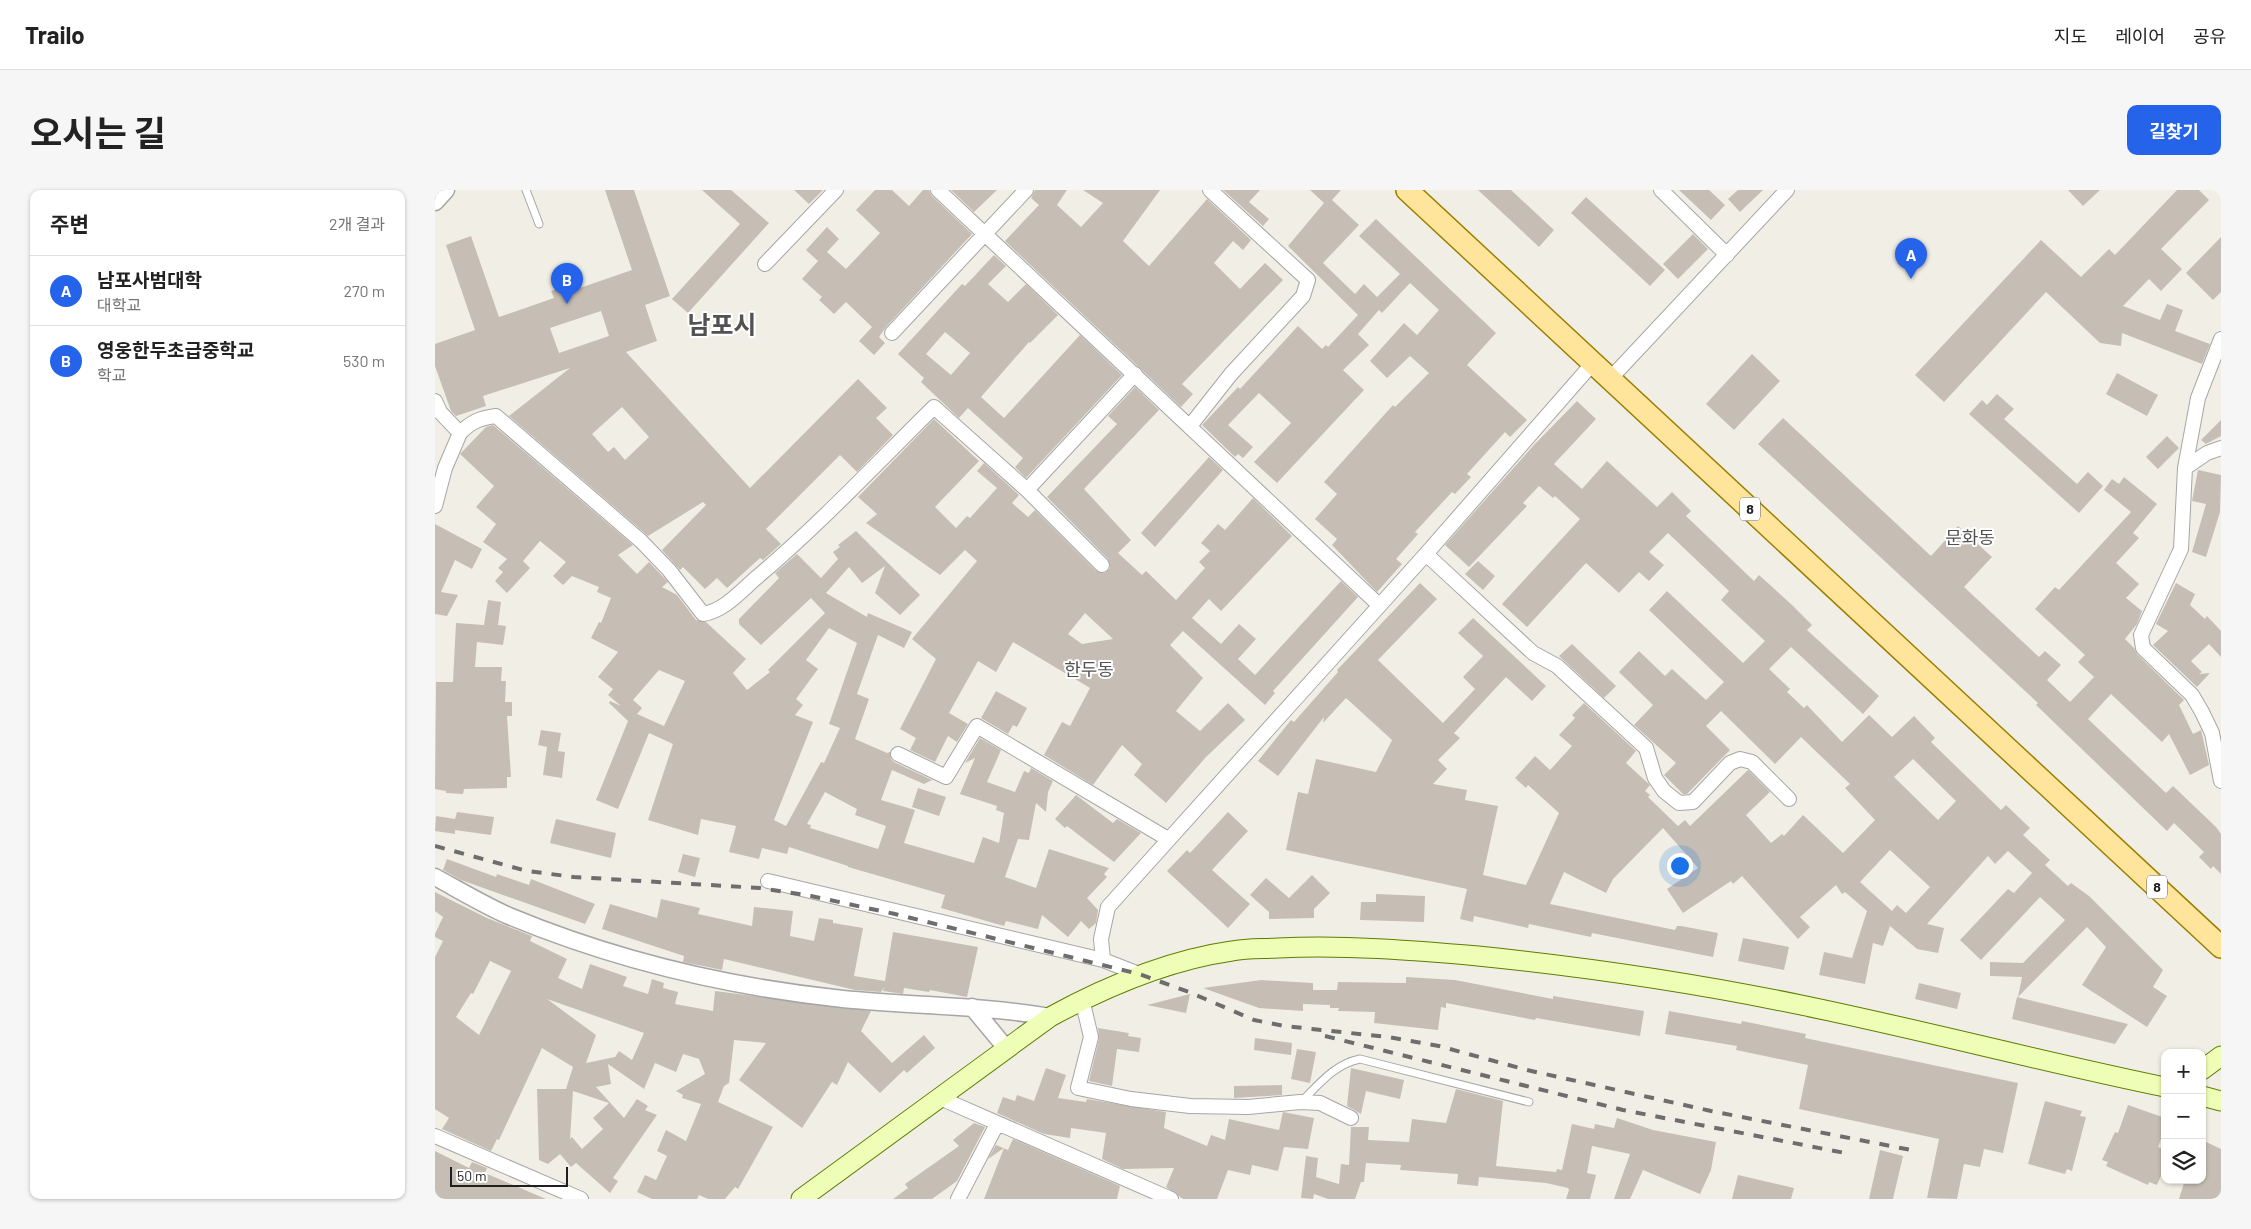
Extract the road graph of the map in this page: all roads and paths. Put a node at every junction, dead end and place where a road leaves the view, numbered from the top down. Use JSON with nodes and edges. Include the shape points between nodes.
{"nodes":[{"id":1,"x":446,"y":190,"type":"edge"},
{"id":2,"x":527,"y":190,"type":"edge"},
{"id":3,"x":836,"y":190,"type":"edge"},
{"id":4,"x":938,"y":190,"type":"edge"},
{"id":5,"x":1026,"y":190,"type":"edge"},
{"id":6,"x":1210,"y":190,"type":"edge"},
{"id":7,"x":1407,"y":190,"type":"edge"},
{"id":8,"x":1661,"y":190,"type":"edge"},
{"id":9,"x":1787,"y":190,"type":"edge"},
{"id":10,"x":435,"y":202,"type":"edge"},
{"id":11,"x":539,"y":224,"type":"dead end"},
{"id":12,"x":985,"y":234,"type":"junction"},
{"id":13,"x":1727,"y":254,"type":"junction"},
{"id":14,"x":765,"y":264,"type":"dead end"},
{"id":15,"x":892,"y":333,"type":"dead end"},
{"id":16,"x":2221,"y":339,"type":"edge"},
{"id":17,"x":1593,"y":363,"type":"junction"},
{"id":18,"x":1135,"y":374,"type":"junction"},
{"id":19,"x":1610,"y":379,"type":"junction"},
{"id":20,"x":435,"y":401,"type":"edge"},
{"id":21,"x":1190,"y":426,"type":"junction"},
{"id":22,"x":460,"y":433,"type":"junction"},
{"id":23,"x":2221,"y":448,"type":"edge"},
{"id":24,"x":2185,"y":468,"type":"junction"},
{"id":25,"x":1027,"y":490,"type":"junction"},
{"id":26,"x":435,"y":506,"type":"edge"},
{"id":27,"x":1426,"y":554,"type":"junction"},
{"id":28,"x":1102,"y":565,"type":"dead end"},
{"id":29,"x":1379,"y":605,"type":"junction"},
{"id":30,"x":898,"y":754,"type":"dead end"},
{"id":31,"x":2221,"y":781,"type":"edge"},
{"id":32,"x":1789,"y":799,"type":"dead end"},
{"id":33,"x":1168,"y":839,"type":"junction"},
{"id":34,"x":435,"y":877,"type":"edge"},
{"id":35,"x":768,"y":882,"type":"dead end"},
{"id":36,"x":2221,"y":947,"type":"edge"},
{"id":37,"x":1103,"y":960,"type":"junction"},
{"id":38,"x":1139,"y":974,"type":"junction"},
{"id":39,"x":1082,"y":999,"type":"junction"},
{"id":40,"x":972,"y":1007,"type":"junction"},
{"id":41,"x":1050,"y":1017,"type":"junction"},
{"id":42,"x":1006,"y":1048,"type":"junction"},
{"id":43,"x":2221,"y":1056,"type":"edge"},
{"id":44,"x":2206,"y":1067,"type":"edge"},
{"id":45,"x":2160,"y":1084,"type":"edge"},
{"id":46,"x":2221,"y":1088,"type":"edge"},
{"id":47,"x":2206,"y":1089,"type":"edge"},
{"id":48,"x":2206,"y":1097,"type":"edge"},
{"id":49,"x":940,"y":1098,"type":"junction"},
{"id":50,"x":2221,"y":1101,"type":"edge"},
{"id":51,"x":1300,"y":1102,"type":"junction"},
{"id":52,"x":1529,"y":1102,"type":"dead end"},
{"id":53,"x":1351,"y":1118,"type":"dead end"},
{"id":54,"x":997,"y":1124,"type":"junction"},
{"id":55,"x":435,"y":1136,"type":"edge"},
{"id":56,"x":581,"y":1199,"type":"edge"},
{"id":57,"x":801,"y":1199,"type":"edge"},
{"id":58,"x":958,"y":1199,"type":"edge"},
{"id":59,"x":1171,"y":1199,"type":"edge"}],
"edges":[{"from":1,"to":10,"type":"street"},
{"from":2,"to":11,"type":"lane"},
{"from":3,"to":14,"type":"street"},
{"from":4,"to":12,"type":"street"},
{"from":5,"to":12,"type":"street"},
{"from":6,"to":21,"type":"street","via":[[1308,280],[1303,296],[1231,374]]},
{"from":7,"to":17,"type":"main road","number":"8"},
{"from":8,"to":13,"type":"street"},
{"from":9,"to":13,"type":"street"},
{"from":12,"to":15,"type":"street"},
{"from":12,"to":18,"type":"street"},
{"from":13,"to":19,"type":"street"},
{"from":16,"to":24,"type":"street","via":[[2198,398]]},
{"from":17,"to":19,"type":"main road","number":"8"},
{"from":17,"to":27,"type":"street"},
{"from":18,"to":21,"type":"street"},
{"from":18,"to":25,"type":"street"},
{"from":19,"to":36,"type":"main road","number":"8"},
{"from":20,"to":22,"type":"street","via":[[440,412]]},
{"from":21,"to":29,"type":"street"},
{"from":22,"to":25,"type":"street","via":[[470,423],[496,416],[641,541],[669,570],[703,614],[725,604],[797,544],[933,407]]},
{"from":22,"to":26,"type":"street","via":[[445,468]]},
{"from":23,"to":24,"type":"street"},
{"from":24,"to":31,"type":"street","via":[[2181,549],[2141,636],[2143,648],[2192,694],[2203,712],[2212,733]]},
{"from":25,"to":28,"type":"street"},
{"from":27,"to":29,"type":"street"},
{"from":27,"to":32,"type":"street","via":[[1533,653],[1557,666],[1646,748],[1655,778],[1664,791],[1679,803],[1693,802],[1730,763],[1741,759],[1751,762]]},
{"from":29,"to":33,"type":"street"},
{"from":30,"to":33,"type":"street","via":[[946,778],[977,726]]},
{"from":33,"to":37,"type":"street","via":[[1107,907],[1101,939]]},
{"from":34,"to":40,"type":"street","via":[[507,915],[593,947],[696,976],[842,999]]},
{"from":35,"to":37,"type":"street"},
{"from":37,"to":38,"type":"street"},
{"from":38,"to":39,"type":"main road"},
{"from":38,"to":45,"type":"main road","via":[[1233,950],[1325,946],[1528,961],[1799,1004]]},
{"from":39,"to":41,"type":"main road"},
{"from":39,"to":51,"type":"street","via":[[1091,1037],[1078,1088],[1190,1106],[1248,1107]]},
{"from":40,"to":41,"type":"street"},
{"from":40,"to":42,"type":"street"},
{"from":41,"to":42,"type":"main road"},
{"from":42,"to":49,"type":"main road"},
{"from":43,"to":44,"type":"main road"},
{"from":46,"to":47,"type":"main road"},
{"from":48,"to":50,"type":"main road"},
{"from":49,"to":54,"type":"street"},
{"from":49,"to":57,"type":"main road"},
{"from":51,"to":52,"type":"lane","via":[[1346,1062],[1360,1059]]},
{"from":51,"to":53,"type":"street","via":[[1320,1104]]},
{"from":54,"to":58,"type":"street"},
{"from":54,"to":59,"type":"street"},
{"from":55,"to":56,"type":"street"}]}
